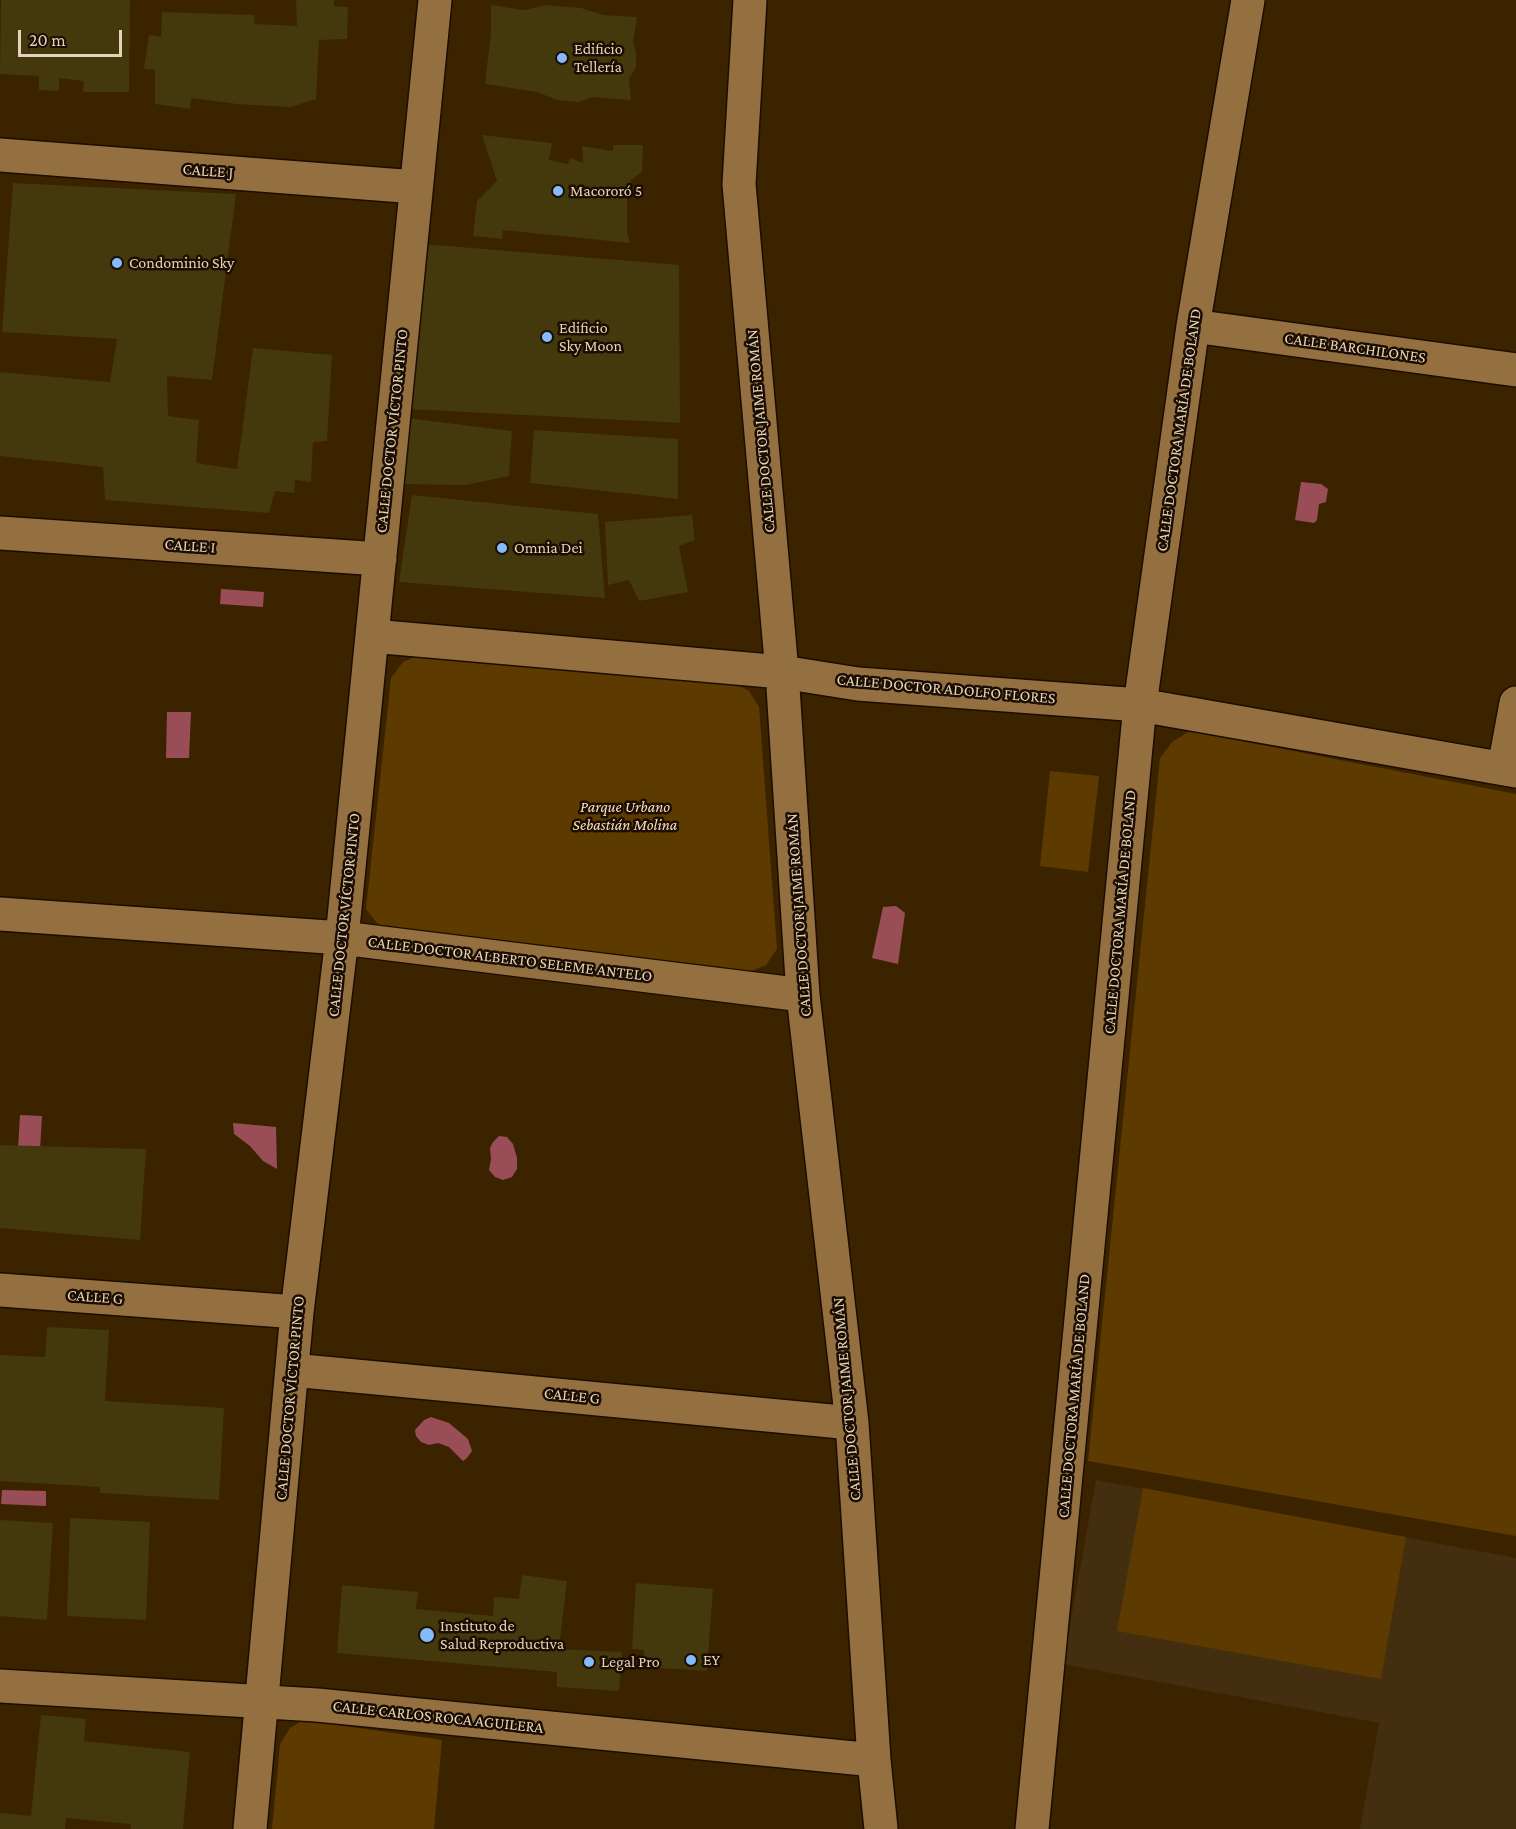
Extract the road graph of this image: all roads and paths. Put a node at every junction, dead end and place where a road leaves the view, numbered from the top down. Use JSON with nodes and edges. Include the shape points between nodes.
{"nodes":[{"id":1,"x":435,"y":0,"type":"edge"},
{"id":2,"x":750,"y":0,"type":"edge"},
{"id":3,"x":1248,"y":0,"type":"edge"},
{"id":4,"x":0,"y":155,"type":"edge"},
{"id":5,"x":416,"y":187,"type":"junction"},
{"id":6,"x":1193,"y":326,"type":"junction"},
{"id":7,"x":1516,"y":370,"type":"edge"},
{"id":8,"x":0,"y":533,"type":"edge"},
{"id":9,"x":380,"y":559,"type":"junction"},
{"id":10,"x":372,"y":636,"type":"junction"},
{"id":11,"x":782,"y":672,"type":"junction"},
{"id":12,"x":1516,"y":703,"type":"edge"},
{"id":13,"x":1140,"y":705,"type":"junction"},
{"id":14,"x":1510,"y":770,"type":"edge"},
{"id":15,"x":0,"y":914,"type":"edge"},
{"id":16,"x":342,"y":938,"type":"junction"},
{"id":17,"x":803,"y":995,"type":"junction"},
{"id":18,"x":0,"y":1290,"type":"edge"},
{"id":19,"x":297,"y":1312,"type":"junction"},
{"id":20,"x":292,"y":1370,"type":"junction"},
{"id":21,"x":852,"y":1423,"type":"junction"},
{"id":22,"x":0,"y":1686,"type":"edge"},
{"id":23,"x":262,"y":1703,"type":"junction"},
{"id":24,"x":874,"y":1760,"type":"junction"},
{"id":25,"x":250,"y":1829,"type":"edge"},
{"id":26,"x":881,"y":1829,"type":"edge"},
{"id":27,"x":1032,"y":1829,"type":"edge"}],
"edges":[{"from":1,"to":5,"type":"street","name":"CALLE DOCTOR VÍCTOR PINTO"},
{"from":2,"to":11,"type":"street","name":"CALLE DOCTOR JAIME ROMÁN","via":[[739,184]]},
{"from":3,"to":6,"type":"street","name":"CALLE DOCTORA MARÍA DE BOLAND"},
{"from":4,"to":5,"type":"street","name":"CALLE J"},
{"from":5,"to":9,"type":"street","name":"CALLE DOCTOR VÍCTOR PINTO"},
{"from":6,"to":7,"type":"street","name":"CALLE BARCHILONES"},
{"from":6,"to":13,"type":"street","name":"CALLE DOCTORA MARÍA DE BOLAND"},
{"from":8,"to":9,"type":"street","name":"CALLE I"},
{"from":9,"to":10,"type":"street","name":"CALLE DOCTOR VÍCTOR PINTO"},
{"from":10,"to":11,"type":"street","name":"CALLE DOCTOR ADOLFO FLORES"},
{"from":10,"to":16,"type":"street","name":"CALLE DOCTOR VÍCTOR PINTO"},
{"from":11,"to":13,"type":"street","name":"CALLE DOCTOR ADOLFO FLORES","via":[[858,684]]},
{"from":11,"to":17,"type":"street","name":"CALLE DOCTOR JAIME ROMÁN"},
{"from":12,"to":14,"type":"street"},
{"from":13,"to":14,"type":"street","name":"CALLE DOCTOR ADOLFO FLORES"},
{"from":13,"to":27,"type":"street","name":"CALLE DOCTORA MARÍA DE BOLAND"},
{"from":15,"to":16,"type":"street","name":"CALLE DOCTOR ALBERTO SELEME ANTELO"},
{"from":16,"to":17,"type":"street","name":"CALLE DOCTOR ALBERTO SELEME ANTELO"},
{"from":16,"to":19,"type":"street","name":"CALLE DOCTOR VÍCTOR PINTO"},
{"from":17,"to":21,"type":"street","name":"CALLE DOCTOR JAIME ROMÁN"},
{"from":18,"to":19,"type":"street","name":"CALLE G"},
{"from":19,"to":20,"type":"street","name":"CALLE DOCTOR VÍCTOR PINTO"},
{"from":20,"to":21,"type":"street","name":"CALLE G"},
{"from":20,"to":23,"type":"street","name":"CALLE DOCTOR VÍCTOR PINTO"},
{"from":21,"to":24,"type":"street","name":"CALLE DOCTOR JAIME ROMÁN"},
{"from":22,"to":23,"type":"street","name":"CALLE CARLOS ROCA AGUILERA"},
{"from":23,"to":24,"type":"street","name":"CALLE CARLOS ROCA AGUILERA","via":[[328,1706]]},
{"from":23,"to":25,"type":"street","name":"CALLE DOCTOR VÍCTOR PINTO"},
{"from":24,"to":26,"type":"street","name":"CALLE DOCTOR JAIME ROMÁN"}]}
